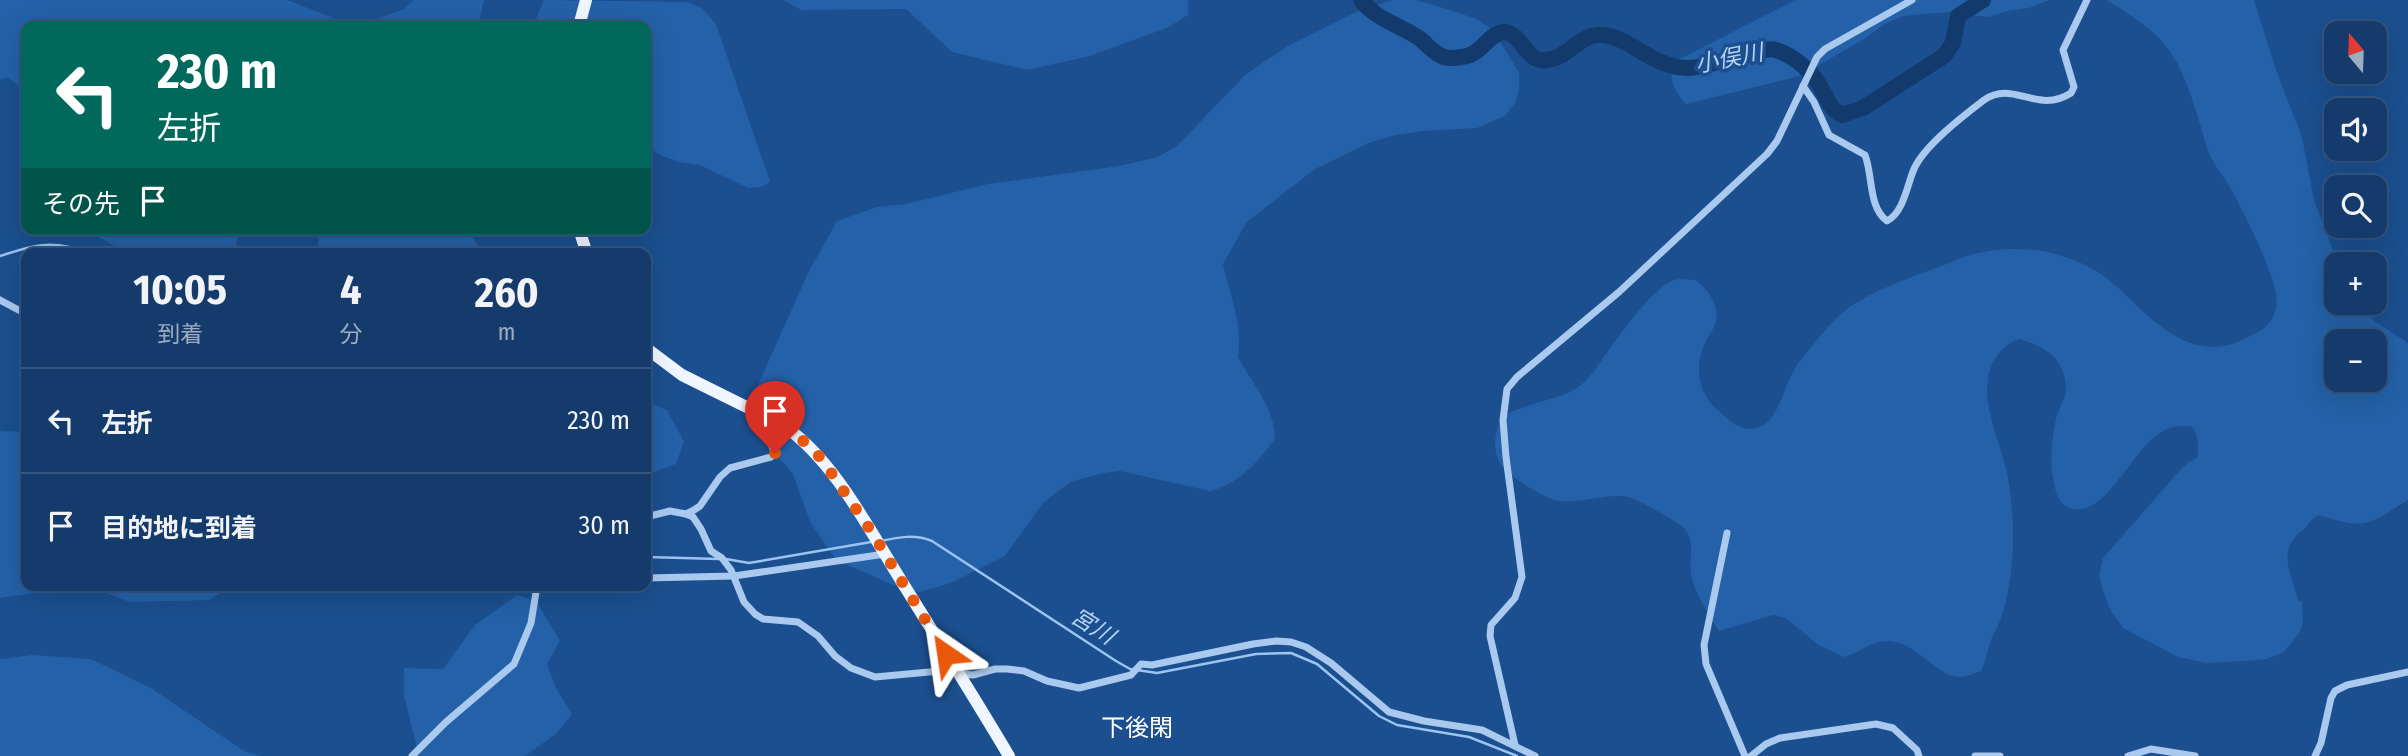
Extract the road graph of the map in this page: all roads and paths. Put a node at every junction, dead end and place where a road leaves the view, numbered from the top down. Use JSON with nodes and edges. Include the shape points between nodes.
{"nodes":[{"id":1,"x":586,"y":0,"type":"edge"},
{"id":2,"x":1912,"y":0,"type":"edge"},
{"id":3,"x":2087,"y":0,"type":"edge"},
{"id":4,"x":580,"y":21,"type":"edge"},
{"id":5,"x":1803,"y":86,"type":"junction"},
{"id":6,"x":0,"y":300,"type":"edge"},
{"id":7,"x":21,"y":311,"type":"edge"},
{"id":8,"x":651,"y":352,"type":"edge"},
{"id":9,"x":764,"y":416,"type":"junction"},
{"id":10,"x":686,"y":514,"type":"junction"},
{"id":11,"x":651,"y":516,"type":"edge"},
{"id":12,"x":1727,"y":533,"type":"dead end"},
{"id":13,"x":883,"y":551,"type":"junction"},
{"id":14,"x":733,"y":573,"type":"junction"},
{"id":15,"x":651,"y":578,"type":"edge"},
{"id":16,"x":536,"y":591,"type":"edge"},
{"id":17,"x":2408,"y":672,"type":"edge"},
{"id":18,"x":959,"y":674,"type":"junction"},
{"id":19,"x":1515,"y":745,"type":"junction"},
{"id":20,"x":1523,"y":753,"type":"edge"},
{"id":21,"x":2134,"y":755,"type":"edge"},
{"id":22,"x":412,"y":756,"type":"edge"},
{"id":23,"x":1009,"y":756,"type":"edge"},
{"id":24,"x":1535,"y":756,"type":"edge"},
{"id":25,"x":1745,"y":756,"type":"edge"},
{"id":26,"x":1751,"y":756,"type":"edge"},
{"id":27,"x":1921,"y":756,"type":"edge"},
{"id":28,"x":1975,"y":756,"type":"edge"},
{"id":29,"x":2000,"y":756,"type":"edge"},
{"id":30,"x":2195,"y":756,"type":"edge"},
{"id":31,"x":2315,"y":756,"type":"edge"}],
"edges":[{"from":1,"to":4,"type":"main road"},
{"from":2,"to":5,"type":"street","via":[[1825,49]]},
{"from":3,"to":5,"type":"street","via":[[2063,50],[2074,87],[2071,93],[2050,102],[2002,91],[1986,98],[1917,162],[1902,201],[1887,221],[1874,197],[1865,155],[1829,135]]},
{"from":5,"to":19,"type":"street","via":[[1777,141],[1748,175],[1507,389],[1503,420],[1522,577],[1515,598],[1491,625],[1490,636]]},
{"from":6,"to":7,"type":"street"},
{"from":8,"to":9,"type":"main road","via":[[682,375]]},
{"from":9,"to":10,"type":"street","via":[[774,455],[730,468],[700,506]]},
{"from":9,"to":13,"type":"main road","via":[[783,425],[821,458]]},
{"from":10,"to":11,"type":"street","via":[[670,511]]},
{"from":10,"to":14,"type":"street","via":[[702,528],[711,551]]},
{"from":12,"to":25,"type":"street","via":[[1704,645],[1706,664]]},
{"from":13,"to":14,"type":"street"},
{"from":13,"to":18,"type":"main road"},
{"from":14,"to":15,"type":"street"},
{"from":14,"to":18,"type":"street","via":[[744,602],[755,614],[798,622],[851,668],[875,677],[940,671]]},
{"from":16,"to":22,"type":"street","via":[[531,624],[514,664]]},
{"from":17,"to":31,"type":"street","via":[[2335,691]]},
{"from":18,"to":19,"type":"street","via":[[1024,671],[1079,688],[1131,675],[1139,667],[1253,644],[1291,642],[1331,663],[1389,712],[1482,730]]},
{"from":18,"to":23,"type":"main road"},
{"from":19,"to":20,"type":"street"},
{"from":20,"to":24,"type":"street"},
{"from":21,"to":30,"type":"street","via":[[2151,749]]},
{"from":26,"to":27,"type":"street","via":[[1780,738],[1876,724],[1893,728]]},
{"from":28,"to":29,"type":"street"}]}
